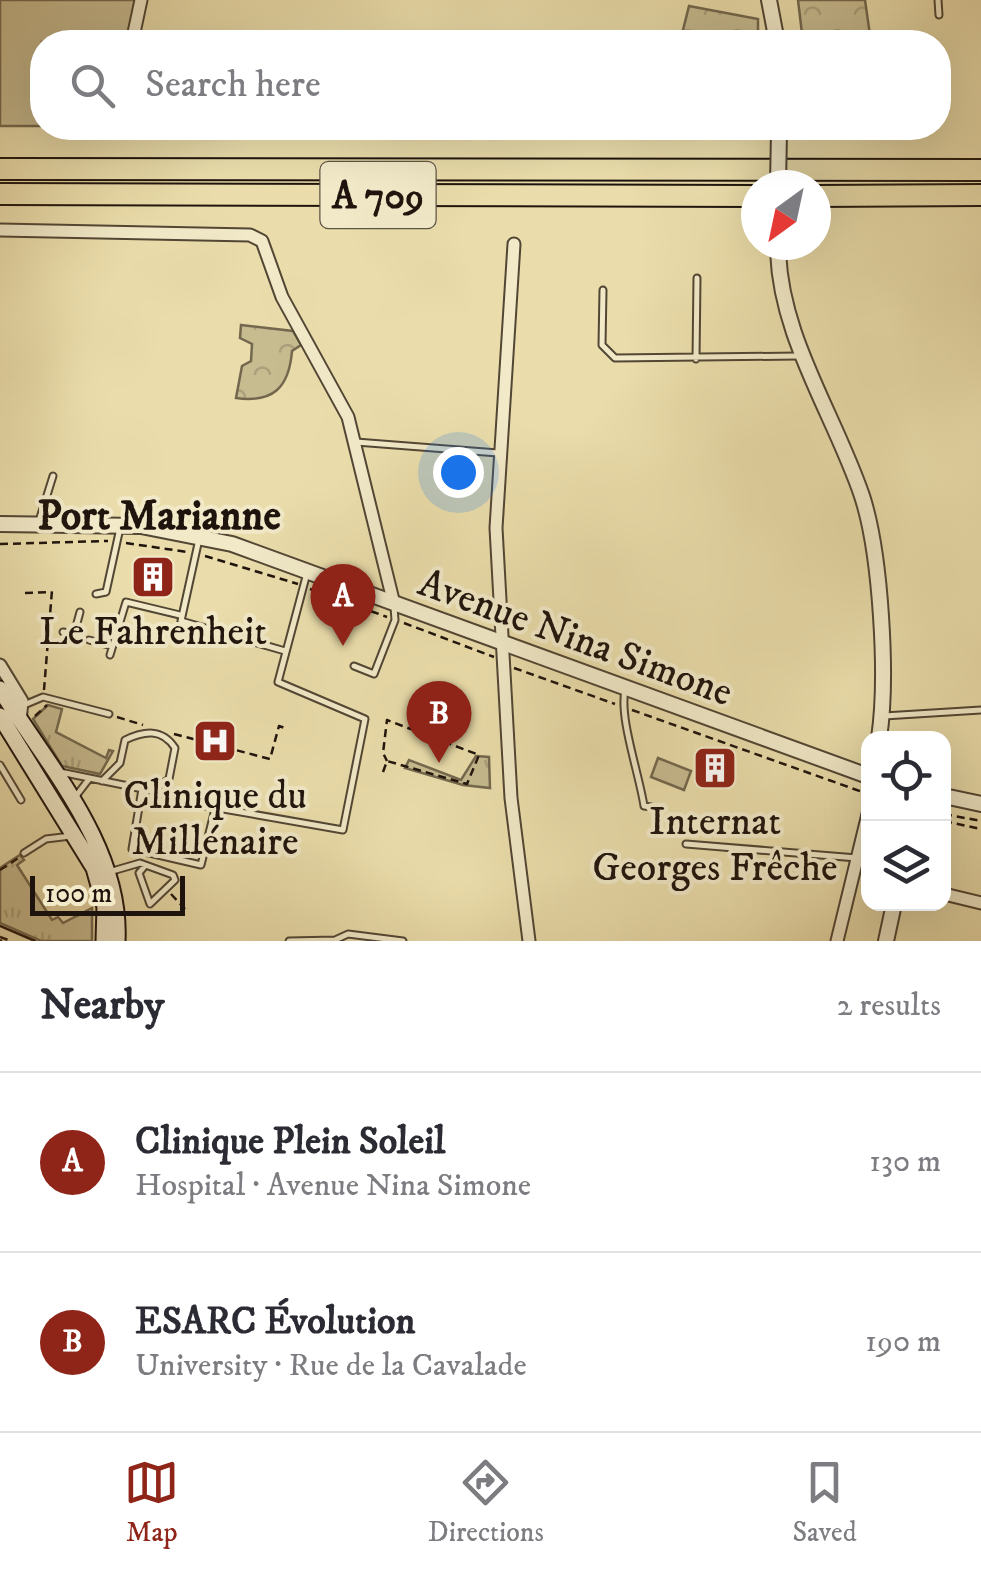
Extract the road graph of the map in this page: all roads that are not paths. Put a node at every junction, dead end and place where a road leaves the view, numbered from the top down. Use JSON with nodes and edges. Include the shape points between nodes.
{"nodes":[{"id":1,"x":142,"y":0,"type":"edge"},
{"id":2,"x":769,"y":0,"type":"edge"},
{"id":3,"x":938,"y":0,"type":"edge"},
{"id":4,"x":940,"y":14,"type":"dead end"},
{"id":5,"x":135,"y":30,"type":"edge"},
{"id":6,"x":775,"y":30,"type":"edge"},
{"id":7,"x":779,"y":140,"type":"edge"},
{"id":8,"x":0,"y":169,"type":"edge"},
{"id":9,"x":778,"y":170,"type":"edge"},
{"id":10,"x":981,"y":170,"type":"edge"},
{"id":11,"x":0,"y":194,"type":"edge"},
{"id":12,"x":981,"y":195,"type":"edge"},
{"id":13,"x":741,"y":196,"type":"edge"},
{"id":14,"x":831,"y":196,"type":"edge"},
{"id":15,"x":0,"y":230,"type":"edge"},
{"id":16,"x":514,"y":244,"type":"dead end"},
{"id":17,"x":779,"y":260,"type":"edge"},
{"id":18,"x":696,"y":278,"type":"dead end"},
{"id":19,"x":604,"y":290,"type":"dead end"},
{"id":20,"x":804,"y":355,"type":"junction"},
{"id":21,"x":696,"y":359,"type":"junction"},
{"id":22,"x":356,"y":442,"type":"junction"},
{"id":23,"x":501,"y":453,"type":"junction"},
{"id":24,"x":53,"y":476,"type":"dead end"},
{"id":25,"x":32,"y":524,"type":"junction"},
{"id":26,"x":120,"y":525,"type":"junction"},
{"id":27,"x":0,"y":528,"type":"edge"},
{"id":28,"x":200,"y":536,"type":"junction"},
{"id":29,"x":308,"y":570,"type":"junction"},
{"id":30,"x":96,"y":594,"type":"dead end"},
{"id":31,"x":80,"y":612,"type":"dead end"},
{"id":32,"x":394,"y":612,"type":"junction"},
{"id":33,"x":180,"y":614,"type":"junction"},
{"id":34,"x":63,"y":632,"type":"dead end"},
{"id":35,"x":90,"y":640,"type":"dead end"},
{"id":36,"x":502,"y":644,"type":"junction"},
{"id":37,"x":112,"y":646,"type":"junction"},
{"id":38,"x":286,"y":651,"type":"junction"},
{"id":39,"x":110,"y":655,"type":"dead end"},
{"id":40,"x":0,"y":666,"type":"edge"},
{"id":41,"x":354,"y":666,"type":"dead end"},
{"id":42,"x":0,"y":690,"type":"edge"},
{"id":43,"x":626,"y":690,"type":"junction"},
{"id":44,"x":981,"y":710,"type":"edge"},
{"id":45,"x":112,"y":715,"type":"road end"},
{"id":46,"x":0,"y":716,"type":"edge"},
{"id":47,"x":24,"y":716,"type":"junction"},
{"id":48,"x":881,"y":716,"type":"junction"},
{"id":49,"x":879,"y":731,"type":"edge"},
{"id":50,"x":0,"y":764,"type":"edge"},
{"id":51,"x":48,"y":767,"type":"junction"},
{"id":52,"x":861,"y":774,"type":"edge"},
{"id":53,"x":89,"y":779,"type":"junction"},
{"id":54,"x":102,"y":781,"type":"junction"},
{"id":55,"x":150,"y":791,"type":"junction"},
{"id":56,"x":951,"y":798,"type":"edge"},
{"id":57,"x":21,"y":800,"type":"dead end"},
{"id":58,"x":216,"y":804,"type":"junction"},
{"id":59,"x":981,"y":804,"type":"edge"},
{"id":60,"x":73,"y":806,"type":"junction"},
{"id":61,"x":651,"y":807,"type":"dead end"},
{"id":62,"x":866,"y":821,"type":"edge"},
{"id":63,"x":76,"y":836,"type":"junction"},
{"id":64,"x":686,"y":844,"type":"dead end"},
{"id":65,"x":23,"y":855,"type":"road end"},
{"id":66,"x":858,"y":858,"type":"junction"},
{"id":67,"x":142,"y":868,"type":"junction"},
{"id":68,"x":110,"y":872,"type":"junction"},
{"id":69,"x":951,"y":896,"type":"edge"},
{"id":70,"x":981,"y":903,"type":"edge"},
{"id":71,"x":892,"y":911,"type":"edge"},
{"id":72,"x":334,"y":932,"type":"dead end"},
{"id":73,"x":341,"y":937,"type":"junction"},
{"id":74,"x":104,"y":941,"type":"edge"},
{"id":75,"x":116,"y":941,"type":"edge"},
{"id":76,"x":289,"y":941,"type":"edge"},
{"id":77,"x":403,"y":941,"type":"edge"},
{"id":78,"x":529,"y":941,"type":"edge"},
{"id":79,"x":837,"y":941,"type":"edge"},
{"id":80,"x":886,"y":941,"type":"edge"}],
"edges":[{"from":1,"to":5,"type":"street"},
{"from":2,"to":6,"type":"street"},
{"from":3,"to":4,"type":"lane"},
{"from":7,"to":9,"type":"street","bridge":true},
{"from":8,"to":10,"type":"highway","number":"A 709"},
{"from":11,"to":13,"type":"highway","number":"A 709"},
{"from":12,"to":14,"type":"highway"},
{"from":15,"to":22,"type":"street","via":[[257,236]]},
{"from":16,"to":23,"type":"street"},
{"from":17,"to":20,"type":"street","via":[[784,311]]},
{"from":18,"to":21,"type":"lane"},
{"from":19,"to":21,"type":"lane","via":[[602,344],[610,356]]},
{"from":20,"to":21,"type":"lane"},
{"from":20,"to":48,"type":"street","via":[[868,518]]},
{"from":22,"to":23,"type":"lane"},
{"from":22,"to":32,"type":"street"},
{"from":23,"to":36,"type":"street","via":[[496,528]]},
{"from":24,"to":25,"type":"lane"},
{"from":25,"to":26,"type":"street","name":"Avenue Nina Simone"},
{"from":25,"to":27,"type":"street","name":"Avenue Nina Simone"},
{"from":26,"to":28,"type":"street","name":"Avenue Nina Simone"},
{"from":26,"to":30,"type":"lane","via":[[106,592]]},
{"from":28,"to":29,"type":"street","name":"Avenue Nina Simone"},
{"from":28,"to":33,"type":"lane"},
{"from":29,"to":32,"type":"street","name":"Avenue Nina Simone"},
{"from":29,"to":38,"type":"lane"},
{"from":31,"to":34,"type":"lane","via":[[74,634]]},
{"from":32,"to":36,"type":"street","name":"Avenue Nina Simone"},
{"from":32,"to":41,"type":"lane","via":[[374,674]]},
{"from":33,"to":37,"type":"lane","via":[[126,602]]},
{"from":33,"to":38,"type":"lane","via":[[186,623]]},
{"from":35,"to":37,"type":"lane"},
{"from":36,"to":43,"type":"street","name":"Avenue Nina Simone"},
{"from":36,"to":78,"type":"street","via":[[510,798]]},
{"from":37,"to":39,"type":"lane"},
{"from":38,"to":58,"type":"lane","via":[[280,686],[364,720],[343,830]]},
{"from":40,"to":47,"type":"street"},
{"from":42,"to":47,"type":"main road"},
{"from":43,"to":52,"type":"street","name":"Avenue Nina Simone"},
{"from":43,"to":61,"type":"lane","via":[[622,706],[644,806]]},
{"from":44,"to":48,"type":"lane"},
{"from":45,"to":47,"type":"lane","via":[[35,697]]},
{"from":46,"to":63,"type":"main road"},
{"from":47,"to":51,"type":"main road"},
{"from":48,"to":49,"type":"street"},
{"from":50,"to":57,"type":"lane"},
{"from":51,"to":53,"type":"lane"},
{"from":51,"to":60,"type":"main road"},
{"from":53,"to":54,"type":"lane"},
{"from":53,"to":60,"type":"lane"},
{"from":54,"to":55,"type":"lane"},
{"from":54,"to":55,"type":"lane","via":[[120,763],[125,740],[147,732],[175,748],[169,779]]},
{"from":55,"to":58,"type":"lane"},
{"from":55,"to":58,"type":"lane","via":[[131,848],[191,862],[205,861]]},
{"from":56,"to":59,"type":"street"},
{"from":60,"to":68,"type":"main road"},
{"from":62,"to":66,"type":"street"},
{"from":63,"to":65,"type":"lane","via":[[46,839]]},
{"from":63,"to":74,"type":"main road","via":[[100,884]]},
{"from":64,"to":66,"type":"lane"},
{"from":66,"to":79,"type":"street"},
{"from":67,"to":67,"type":"lane","via":[[175,880],[152,904],[145,901]]},
{"from":67,"to":68,"type":"lane","via":[[140,862]]},
{"from":68,"to":75,"type":"main road"},
{"from":69,"to":70,"type":"street"},
{"from":71,"to":80,"type":"street"},
{"from":72,"to":73,"type":"lane"},
{"from":73,"to":76,"type":"lane"},
{"from":73,"to":77,"type":"lane"}]}
